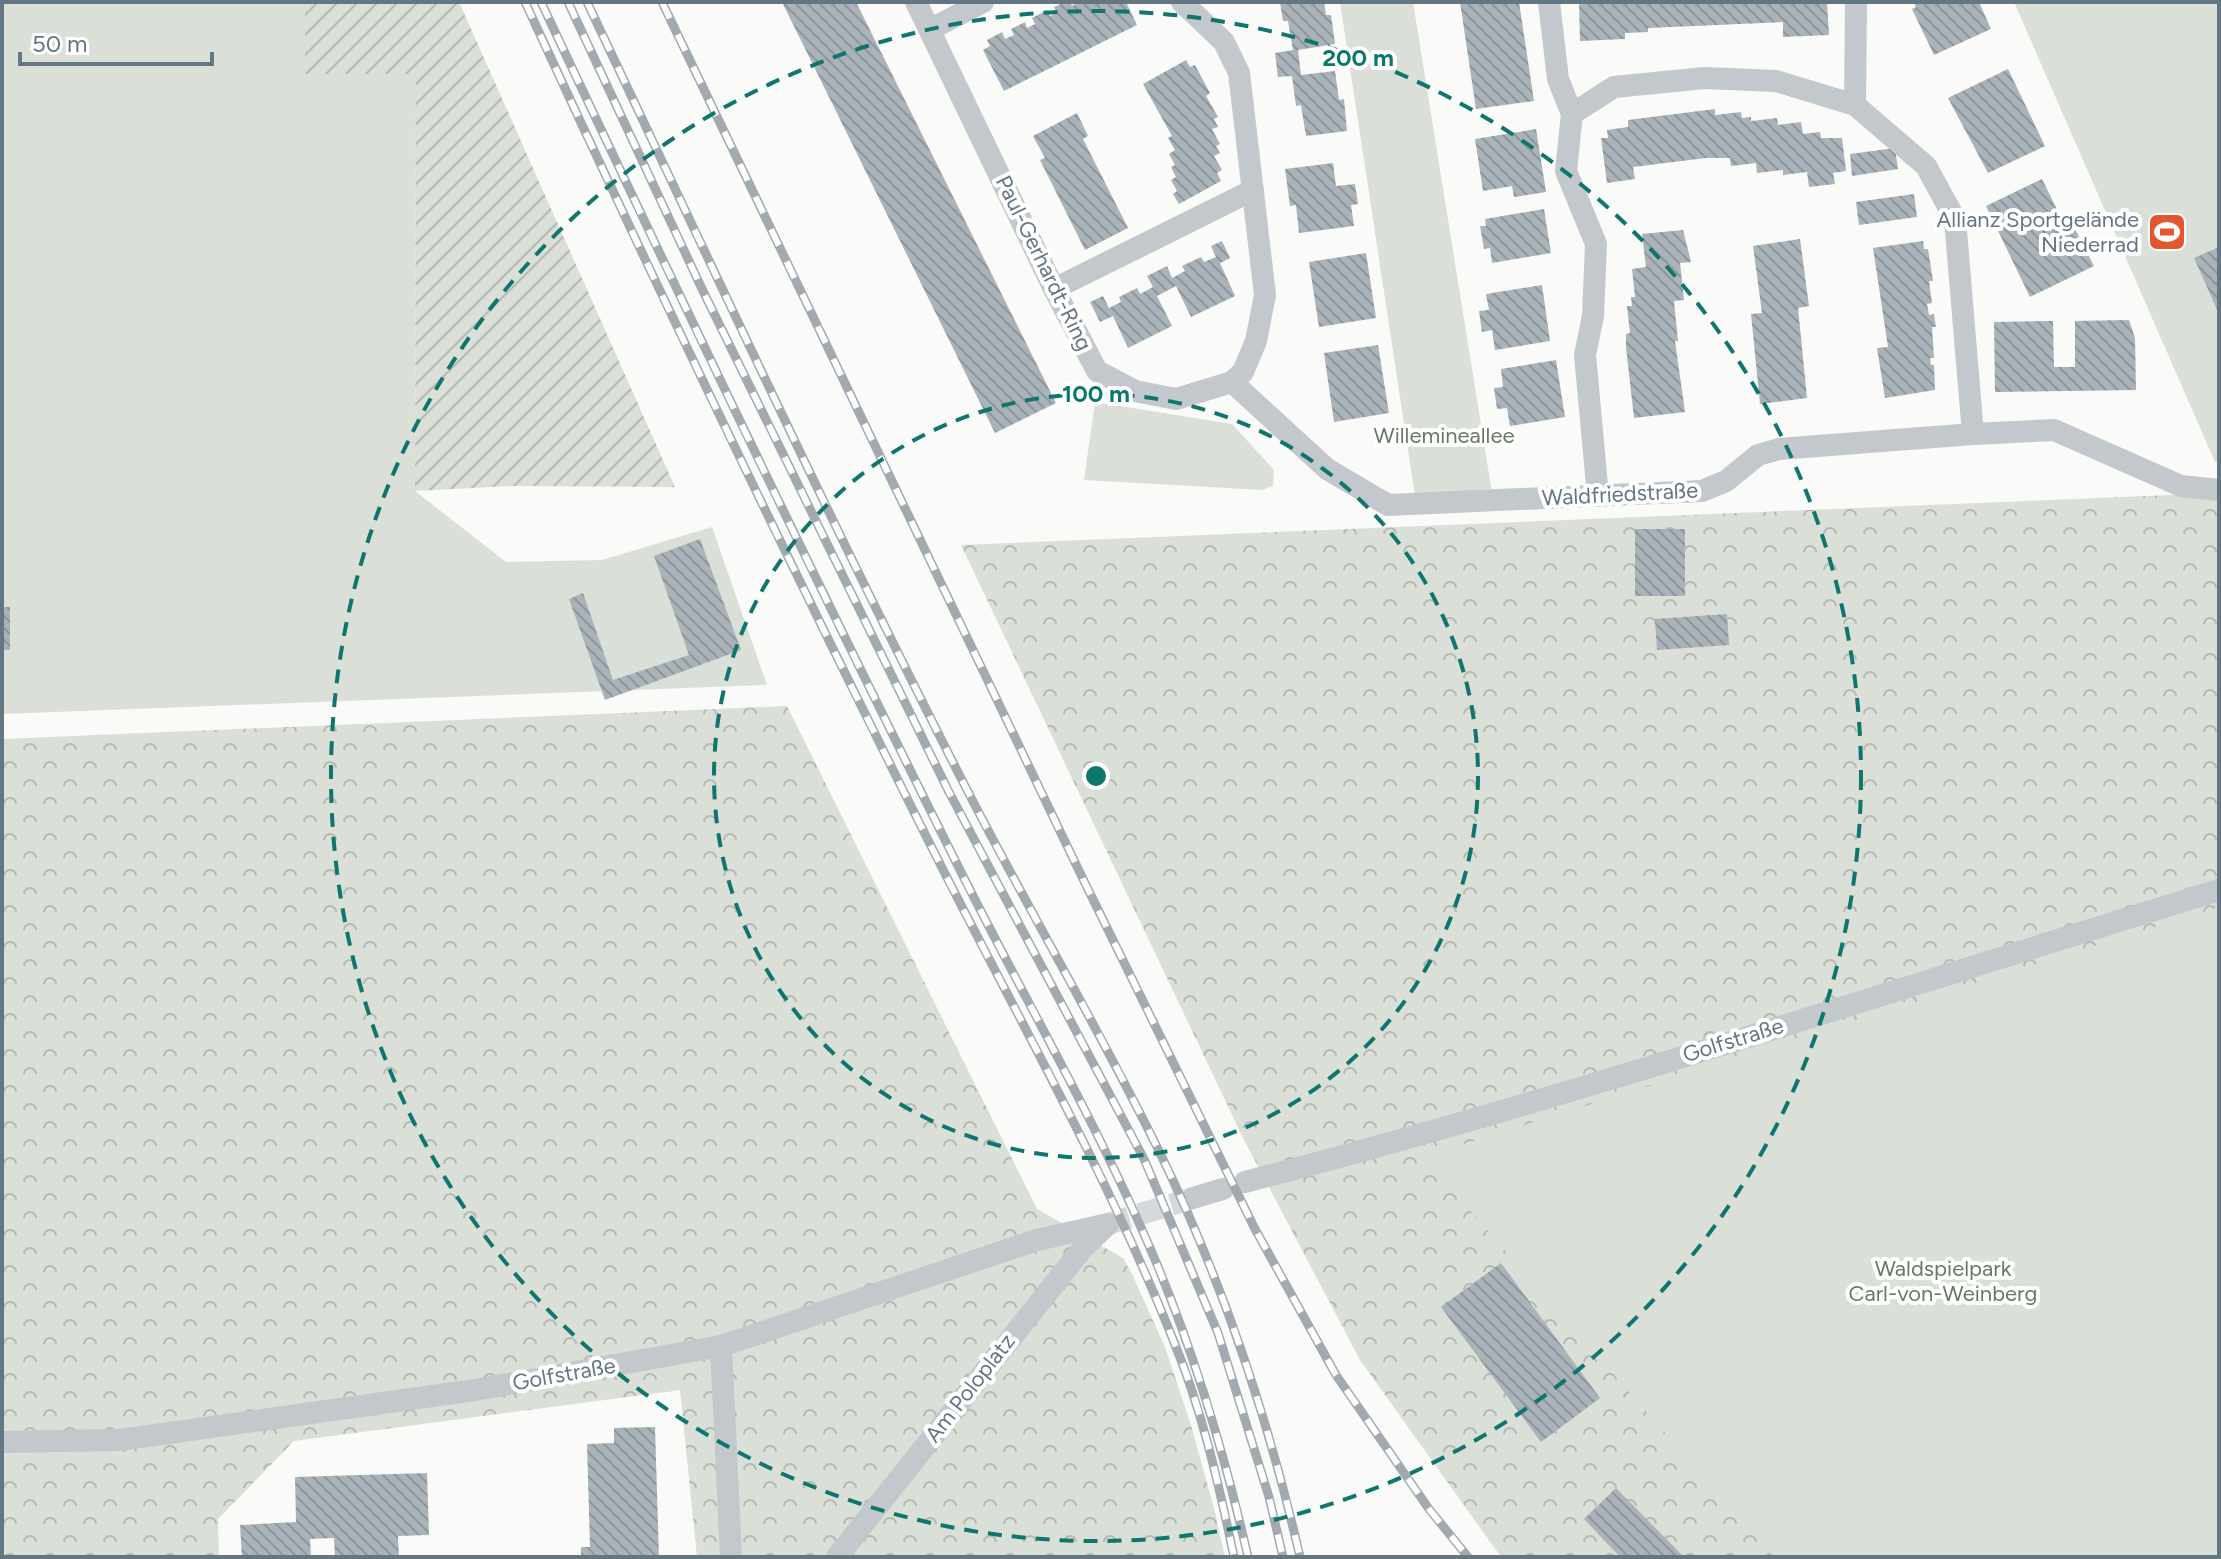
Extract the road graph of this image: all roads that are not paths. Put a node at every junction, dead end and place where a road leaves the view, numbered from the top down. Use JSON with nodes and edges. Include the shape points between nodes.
{"nodes":[{"id":1,"x":916,"y":2,"type":"edge"},
{"id":2,"x":983,"y":2,"type":"edge"},
{"id":3,"x":1182,"y":2,"type":"edge"},
{"id":4,"x":1549,"y":2,"type":"edge"},
{"id":5,"x":1856,"y":2,"type":"edge"},
{"id":6,"x":931,"y":29,"type":"junction"},
{"id":7,"x":1855,"y":105,"type":"junction"},
{"id":8,"x":1572,"y":114,"type":"junction"},
{"id":9,"x":1253,"y":190,"type":"junction"},
{"id":10,"x":1054,"y":289,"type":"junction"},
{"id":11,"x":1232,"y":382,"type":"junction"},
{"id":12,"x":1973,"y":434,"type":"junction"},
{"id":13,"x":2219,"y":490,"type":"edge"},
{"id":14,"x":1598,"y":496,"type":"junction"},
{"id":15,"x":2219,"y":890,"type":"edge"},
{"id":16,"x":1245,"y":1182,"type":"dead end"},
{"id":17,"x":1223,"y":1189,"type":"dead end"},
{"id":18,"x":1193,"y":1198,"type":"tunnel mouth"},
{"id":19,"x":1108,"y":1224,"type":"joint"},
{"id":20,"x":721,"y":1346,"type":"junction"},
{"id":21,"x":2,"y":1442,"type":"edge"},
{"id":22,"x":731,"y":1557,"type":"edge"},
{"id":23,"x":837,"y":1557,"type":"edge"}],
"edges":[{"from":1,"to":6,"type":"street","name":"Paul-Gerhardt-Ring"},
{"from":2,"to":6,"type":"street"},
{"from":3,"to":9,"type":"street","via":[[1224,42],[1239,73]]},
{"from":4,"to":8,"type":"street","via":[[1558,79]]},
{"from":5,"to":7,"type":"street"},
{"from":6,"to":10,"type":"street","name":"Paul-Gerhardt-Ring"},
{"from":7,"to":8,"type":"street","via":[[1776,81],[1705,78],[1614,87]]},
{"from":7,"to":12,"type":"street","via":[[1926,166],[1955,219]]},
{"from":8,"to":14,"type":"street","via":[[1566,171],[1596,244],[1593,316],[1585,355]]},
{"from":9,"to":10,"type":"street"},
{"from":9,"to":11,"type":"street","via":[[1265,295],[1256,341],[1243,372]]},
{"from":10,"to":11,"type":"street","name":"Paul-Gerhardt-Ring","via":[[1097,371],[1135,391],[1176,399]]},
{"from":11,"to":14,"type":"street","name":"Waldfriedstraße","via":[[1327,469],[1388,505]]},
{"from":12,"to":13,"type":"street","name":"Waldfriedstraße","via":[[2054,430],[2181,486]]},
{"from":12,"to":14,"type":"street","name":"Waldfriedstraße","via":[[1779,449],[1758,455],[1726,481],[1702,491]]},
{"from":15,"to":16,"type":"street","name":"Golfstraße","via":[[1747,1037]]},
{"from":17,"to":18,"type":"street"},
{"from":19,"to":20,"type":"street","name":"Golfstraße","via":[[1037,1240]]},
{"from":19,"to":23,"type":"street","name":"Am Poloplatz","via":[[1083,1248]]},
{"from":20,"to":21,"type":"street","name":"Golfstraße","via":[[475,1390],[119,1440]]},
{"from":20,"to":22,"type":"street"}]}
